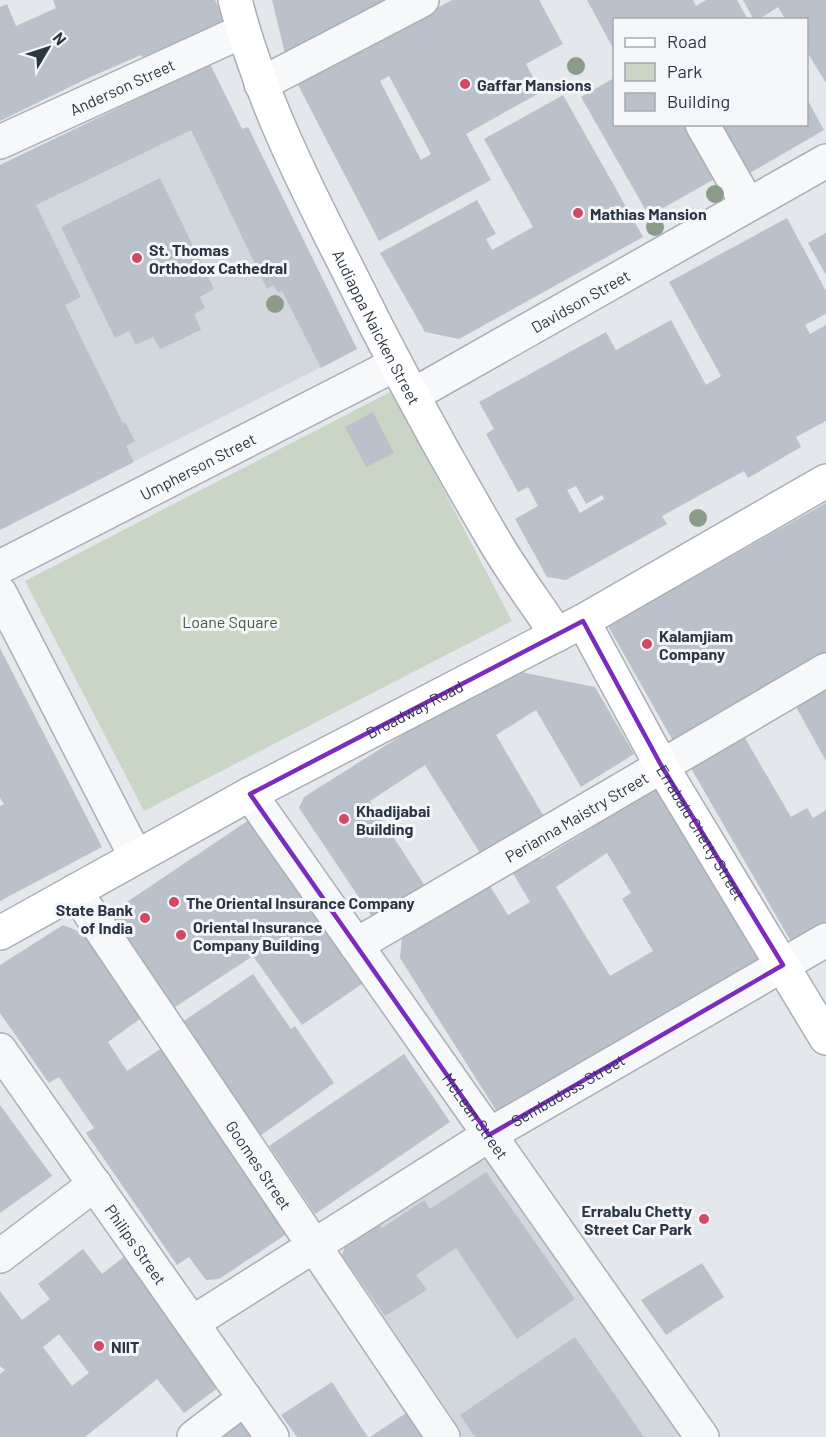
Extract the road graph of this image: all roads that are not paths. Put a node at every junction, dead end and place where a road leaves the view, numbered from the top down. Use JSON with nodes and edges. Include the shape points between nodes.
{"nodes":[{"id":1,"x":235,"y":0,"type":"edge"},
{"id":2,"x":422,"y":0,"type":"edge"},
{"id":3,"x":243,"y":31,"type":"junction"},
{"id":4,"x":261,"y":84,"type":"junction"},
{"id":5,"x":703,"y":126,"type":"edge"},
{"id":6,"x":0,"y":142,"type":"edge"},
{"id":7,"x":826,"y":161,"type":"edge"},
{"id":8,"x":748,"y":205,"type":"junction"},
{"id":9,"x":396,"y":364,"type":"junction"},
{"id":10,"x":413,"y":395,"type":"junction"},
{"id":11,"x":826,"y":481,"type":"edge"},
{"id":12,"x":0,"y":567,"type":"edge"},
{"id":13,"x":0,"y":593,"type":"edge"},
{"id":14,"x":570,"y":628,"type":"junction"},
{"id":15,"x":826,"y":670,"type":"edge"},
{"id":16,"x":661,"y":765,"type":"junction"},
{"id":17,"x":250,"y":794,"type":"junction"},
{"id":18,"x":136,"y":857,"type":"junction"},
{"id":19,"x":75,"y":891,"type":"junction"},
{"id":20,"x":0,"y":933,"type":"edge"},
{"id":21,"x":826,"y":940,"type":"edge"},
{"id":22,"x":356,"y":945,"type":"junction"},
{"id":23,"x":783,"y":965,"type":"junction"},
{"id":24,"x":826,"y":1038,"type":"edge"},
{"id":25,"x":0,"y":1050,"type":"edge"},
{"id":26,"x":489,"y":1135,"type":"junction"},
{"id":27,"x":95,"y":1184,"type":"junction"},
{"id":28,"x":314,"y":1246,"type":"junction"},
{"id":29,"x":0,"y":1256,"type":"edge"},
{"id":30,"x":192,"y":1323,"type":"junction"},
{"id":31,"x":245,"y":1398,"type":"junction"},
{"id":32,"x":194,"y":1437,"type":"edge"},
{"id":33,"x":272,"y":1437,"type":"edge"},
{"id":34,"x":443,"y":1437,"type":"edge"},
{"id":35,"x":702,"y":1437,"type":"edge"}],
"edges":[{"from":1,"to":3,"type":"street","name":"Audiappa Naicken Street"},
{"from":2,"to":4,"type":"street"},
{"from":3,"to":4,"type":"street","name":"Audiappa Naicken Street"},
{"from":3,"to":6,"type":"street","name":"Anderson Street"},
{"from":4,"to":9,"type":"street","name":"Audiappa Naicken Street","via":[[291,155]]},
{"from":5,"to":8,"type":"street"},
{"from":7,"to":8,"type":"street","name":"Davidson Street"},
{"from":8,"to":10,"type":"street","name":"Davidson Street"},
{"from":9,"to":10,"type":"street","name":"Audiappa Naicken Street"},
{"from":9,"to":12,"type":"street","name":"Umpherson Street"},
{"from":10,"to":14,"type":"street","name":"Audiappa Naicken Street","via":[[494,541]]},
{"from":11,"to":14,"type":"street","name":"Broadway Road"},
{"from":13,"to":18,"type":"street"},
{"from":14,"to":16,"type":"street","name":"Errabalu Chetty Street"},
{"from":14,"to":17,"type":"street","name":"Broadway Road"},
{"from":15,"to":16,"type":"street","name":"Perianna Maistry Street"},
{"from":16,"to":22,"type":"street","name":"Perianna Maistry Street"},
{"from":16,"to":23,"type":"street","name":"Errabalu Chetty Street"},
{"from":17,"to":18,"type":"street","name":"Broadway Road"},
{"from":17,"to":22,"type":"street","name":"McLean Street"},
{"from":18,"to":19,"type":"street","name":"Broadway Road"},
{"from":19,"to":20,"type":"street","name":"Broadway Road"},
{"from":19,"to":28,"type":"street","name":"Goomes Street"},
{"from":21,"to":23,"type":"street","name":"Sembudoss Street"},
{"from":22,"to":26,"type":"street","name":"McLean Street"},
{"from":23,"to":24,"type":"street","name":"Errabalu Chetty Street"},
{"from":23,"to":26,"type":"street","name":"Sembudoss Street"},
{"from":25,"to":27,"type":"street","name":"Philips Street"},
{"from":26,"to":28,"type":"street","name":"Sembudoss Street"},
{"from":26,"to":35,"type":"street","name":"McLean Street"},
{"from":27,"to":29,"type":"street"},
{"from":27,"to":30,"type":"street","name":"Philips Street"},
{"from":28,"to":30,"type":"street","name":"Sembudoss Street"},
{"from":28,"to":34,"type":"street","name":"Goomes Street"},
{"from":30,"to":31,"type":"street","name":"Philips Street"},
{"from":31,"to":32,"type":"street"},
{"from":31,"to":33,"type":"street","name":"Philips Street"}]}
